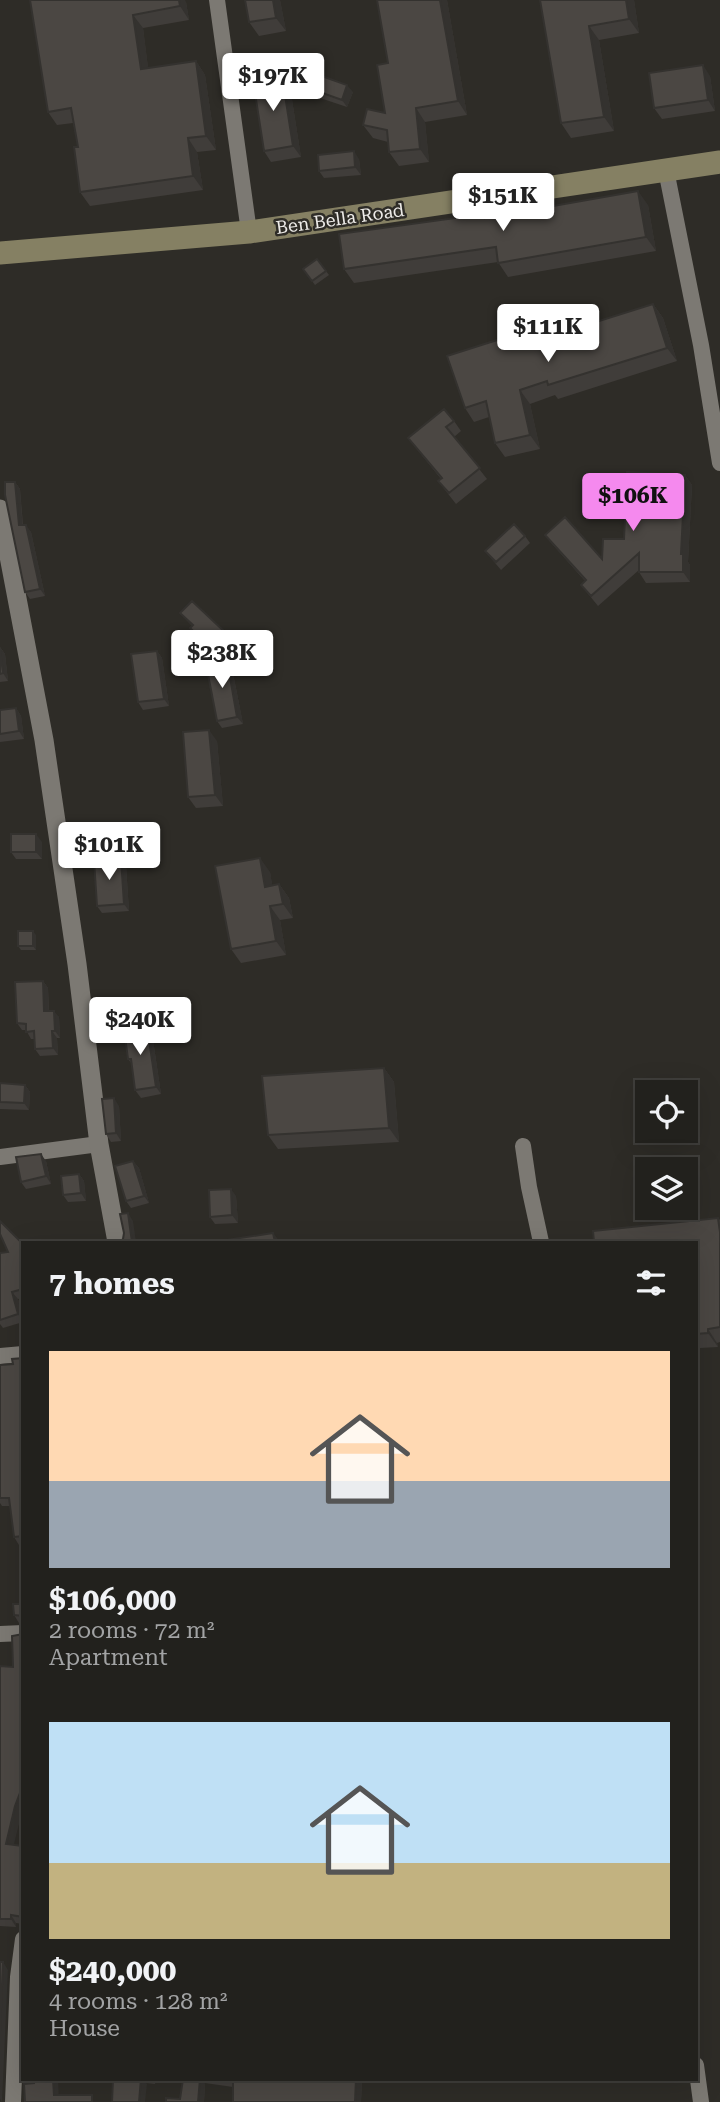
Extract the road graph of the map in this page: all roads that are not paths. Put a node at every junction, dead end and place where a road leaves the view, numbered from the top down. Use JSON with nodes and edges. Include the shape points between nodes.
{"nodes":[{"id":1,"x":217,"y":0,"type":"edge"},
{"id":2,"x":720,"y":162,"type":"edge"},
{"id":3,"x":666,"y":170,"type":"junction"},
{"id":4,"x":249,"y":232,"type":"junction"},
{"id":5,"x":0,"y":253,"type":"edge"},
{"id":6,"x":720,"y":463,"type":"edge"},
{"id":7,"x":0,"y":509,"type":"edge"},
{"id":8,"x":5,"y":570,"type":"edge"},
{"id":9,"x":99,"y":1144,"type":"junction"},
{"id":10,"x":523,"y":1146,"type":"dead end"},
{"id":11,"x":0,"y":1157,"type":"edge"},
{"id":12,"x":117,"y":1241,"type":"edge"},
{"id":13,"x":541,"y":1241,"type":"edge"},
{"id":14,"x":21,"y":1354,"type":"edge"},
{"id":15,"x":0,"y":1356,"type":"edge"},
{"id":16,"x":21,"y":1633,"type":"edge"},
{"id":17,"x":0,"y":1634,"type":"edge"},
{"id":18,"x":21,"y":1954,"type":"edge"},
{"id":19,"x":698,"y":2080,"type":"edge"},
{"id":20,"x":13,"y":2102,"type":"edge"},
{"id":21,"x":701,"y":2102,"type":"edge"}],
"edges":[{"from":1,"to":4,"type":"street"},
{"from":2,"to":3,"type":"main road","name":"Ben Bella Road"},
{"from":3,"to":4,"type":"main road","name":"Ben Bella Road"},
{"from":3,"to":6,"type":"street"},
{"from":4,"to":5,"type":"main road","name":"Ben Bella Road"},
{"from":7,"to":8,"type":"street"},
{"from":8,"to":9,"type":"street","via":[[44,740]]},
{"from":9,"to":11,"type":"street"},
{"from":9,"to":12,"type":"street"},
{"from":10,"to":13,"type":"street"},
{"from":14,"to":15,"type":"street"},
{"from":16,"to":17,"type":"street"},
{"from":18,"to":20,"type":"street"},
{"from":19,"to":21,"type":"street"}]}
